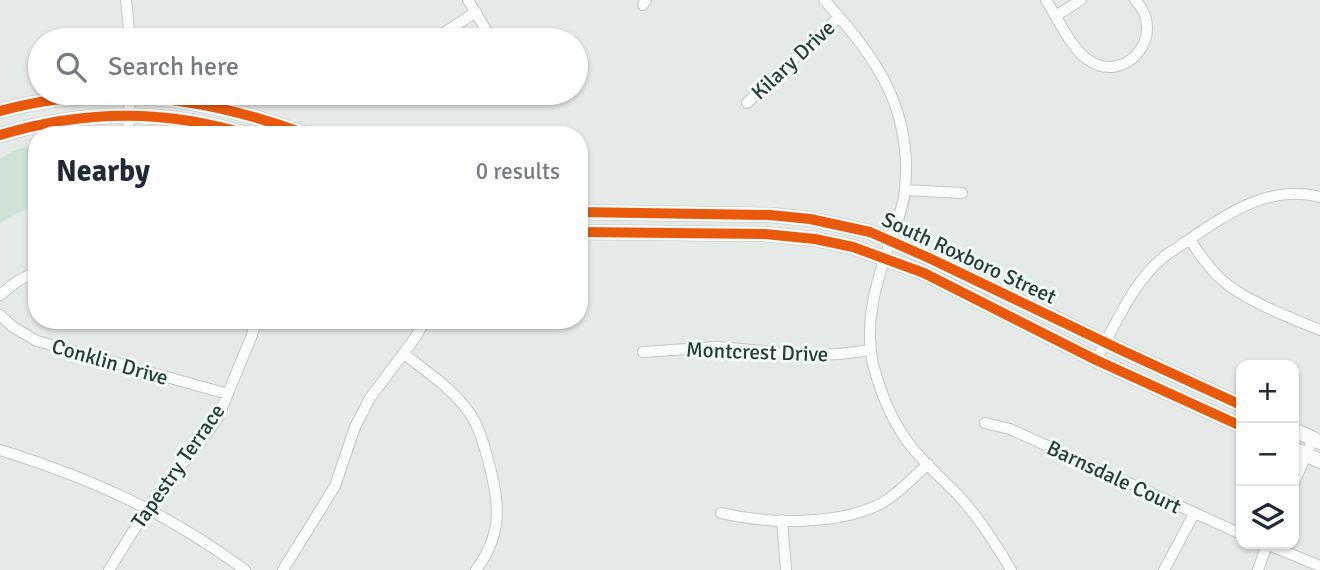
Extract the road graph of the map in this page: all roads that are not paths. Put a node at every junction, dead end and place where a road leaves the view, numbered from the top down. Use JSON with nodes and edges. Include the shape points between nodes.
{"nodes":[{"id":1,"x":126,"y":0,"type":"edge"},
{"id":2,"x":468,"y":0,"type":"edge"},
{"id":3,"x":824,"y":0,"type":"edge"},
{"id":4,"x":1046,"y":0,"type":"edge"},
{"id":5,"x":1081,"y":0,"type":"edge"},
{"id":6,"x":1135,"y":0,"type":"edge"},
{"id":7,"x":476,"y":12,"type":"junction"},
{"id":8,"x":1056,"y":15,"type":"junction"},
{"id":9,"x":839,"y":16,"type":"junction"},
{"id":10,"x":129,"y":28,"type":"edge"},
{"id":11,"x":451,"y":28,"type":"edge"},
{"id":12,"x":485,"y":28,"type":"edge"},
{"id":13,"x":747,"y":103,"type":"dead end"},
{"id":14,"x":31,"y":105,"type":"edge"},
{"id":15,"x":129,"y":105,"type":"edge"},
{"id":16,"x":194,"y":105,"type":"edge"},
{"id":17,"x":0,"y":111,"type":"edge"},
{"id":18,"x":128,"y":114,"type":"junction"},
{"id":19,"x":38,"y":126,"type":"edge"},
{"id":20,"x":128,"y":126,"type":"edge"},
{"id":21,"x":218,"y":126,"type":"edge"},
{"id":22,"x":283,"y":126,"type":"edge"},
{"id":23,"x":28,"y":128,"type":"edge"},
{"id":24,"x":0,"y":135,"type":"edge"},
{"id":25,"x":905,"y":190,"type":"junction"},
{"id":26,"x":962,"y":193,"type":"dead end"},
{"id":27,"x":1320,"y":197,"type":"edge"},
{"id":28,"x":588,"y":212,"type":"edge"},
{"id":29,"x":588,"y":232,"type":"edge"},
{"id":30,"x":891,"y":240,"type":"junction"},
{"id":31,"x":1190,"y":240,"type":"junction"},
{"id":32,"x":885,"y":257,"type":"junction"},
{"id":33,"x":28,"y":276,"type":"edge"},
{"id":34,"x":0,"y":296,"type":"edge"},
{"id":35,"x":0,"y":315,"type":"edge"},
{"id":36,"x":254,"y":329,"type":"edge"},
{"id":37,"x":419,"y":329,"type":"edge"},
{"id":38,"x":1320,"y":330,"type":"edge"},
{"id":39,"x":1106,"y":343,"type":"junction"},
{"id":40,"x":871,"y":350,"type":"junction"},
{"id":41,"x":643,"y":352,"type":"dead end"},
{"id":42,"x":403,"y":353,"type":"junction"},
{"id":43,"x":1096,"y":359,"type":"junction"},
{"id":44,"x":228,"y":394,"type":"junction"},
{"id":45,"x":1236,"y":403,"type":"edge"},
{"id":46,"x":985,"y":423,"type":"dead end"},
{"id":47,"x":1236,"y":424,"type":"edge"},
{"id":48,"x":1299,"y":432,"type":"edge"},
{"id":49,"x":1317,"y":441,"type":"edge"},
{"id":50,"x":0,"y":450,"type":"edge"},
{"id":51,"x":1307,"y":455,"type":"edge"},
{"id":52,"x":928,"y":464,"type":"junction"},
{"id":53,"x":1299,"y":472,"type":"edge"},
{"id":54,"x":148,"y":507,"type":"junction"},
{"id":55,"x":721,"y":513,"type":"dead end"},
{"id":56,"x":1194,"y":514,"type":"junction"},
{"id":57,"x":782,"y":520,"type":"junction"},
{"id":58,"x":1236,"y":532,"type":"edge"},
{"id":59,"x":1265,"y":549,"type":"edge"},
{"id":60,"x":1279,"y":549,"type":"edge"},
{"id":61,"x":1320,"y":566,"type":"edge"},
{"id":62,"x":109,"y":570,"type":"edge"},
{"id":63,"x":245,"y":570,"type":"edge"},
{"id":64,"x":283,"y":570,"type":"edge"},
{"id":65,"x":476,"y":570,"type":"edge"},
{"id":66,"x":786,"y":570,"type":"edge"},
{"id":67,"x":1011,"y":570,"type":"edge"},
{"id":68,"x":1164,"y":570,"type":"edge"},
{"id":69,"x":1258,"y":570,"type":"edge"}],
"edges":[{"from":1,"to":10,"type":"street"},
{"from":2,"to":7,"type":"street"},
{"from":3,"to":9,"type":"street"},
{"from":4,"to":8,"type":"street"},
{"from":5,"to":8,"type":"street"},
{"from":6,"to":8,"type":"street","via":[[1143,8],[1148,27],[1145,42],[1140,52],[1118,66],[1101,66],[1086,59]]},
{"from":7,"to":11,"type":"street"},
{"from":7,"to":12,"type":"street"},
{"from":9,"to":13,"type":"street","name":"Kilary Drive"},
{"from":9,"to":25,"type":"street","via":[[880,69],[897,106],[906,151]]},
{"from":14,"to":17,"type":"street"},
{"from":15,"to":18,"type":"street"},
{"from":16,"to":22,"type":"street","via":[[252,115]]},
{"from":18,"to":19,"type":"street"},
{"from":18,"to":20,"type":"street"},
{"from":18,"to":21,"type":"street"},
{"from":23,"to":24,"type":"street"},
{"from":25,"to":26,"type":"street"},
{"from":25,"to":30,"type":"street"},
{"from":27,"to":31,"type":"street","via":[[1292,194],[1252,201]]},
{"from":28,"to":30,"type":"street","name":"South Roxboro Street","via":[[770,215],[843,225]]},
{"from":29,"to":32,"type":"street","name":"South Roxboro Street","via":[[765,234],[815,239]]},
{"from":30,"to":32,"type":"street"},
{"from":30,"to":39,"type":"street","name":"South Roxboro Street"},
{"from":31,"to":38,"type":"street","via":[[1226,284]]},
{"from":31,"to":39,"type":"street","via":[[1154,264],[1136,286]]},
{"from":32,"to":40,"type":"street","via":[[870,319]]},
{"from":32,"to":43,"type":"street","name":"South Roxboro Street"},
{"from":33,"to":34,"type":"street"},
{"from":35,"to":44,"type":"street","name":"Conklin Drive","via":[[37,341]]},
{"from":36,"to":44,"type":"street","name":"Tapestry Terrace"},
{"from":37,"to":42,"type":"street"},
{"from":39,"to":43,"type":"street"},
{"from":39,"to":45,"type":"street","name":"South Roxboro Street"},
{"from":40,"to":41,"type":"street","name":"Montcrest Drive","via":[[811,355],[717,347]]},
{"from":40,"to":52,"type":"street","via":[[881,393],[913,449]]},
{"from":42,"to":64,"type":"street","via":[[370,398],[331,494]]},
{"from":42,"to":65,"type":"street","via":[[463,404],[483,441],[496,493],[497,522]]},
{"from":43,"to":47,"type":"street","name":"South Roxboro Street"},
{"from":44,"to":54,"type":"street","name":"Tapestry Terrace","via":[[216,420]]},
{"from":46,"to":56,"type":"street","name":"Barnsdale Court","via":[[1010,429]]},
{"from":48,"to":49,"type":"street"},
{"from":49,"to":51,"type":"street"},
{"from":50,"to":54,"type":"street","via":[[88,480]]},
{"from":51,"to":53,"type":"street"},
{"from":52,"to":57,"type":"street","via":[[898,492],[869,510],[839,517]]},
{"from":52,"to":67,"type":"street","via":[[979,521]]},
{"from":54,"to":62,"type":"street","name":"Tapestry Terrace"},
{"from":54,"to":63,"type":"street"},
{"from":55,"to":57,"type":"street"},
{"from":56,"to":58,"type":"street","name":"Barnsdale Court"},
{"from":56,"to":68,"type":"street"},
{"from":57,"to":66,"type":"street"},
{"from":59,"to":69,"type":"street"},
{"from":60,"to":61,"type":"street"}]}
